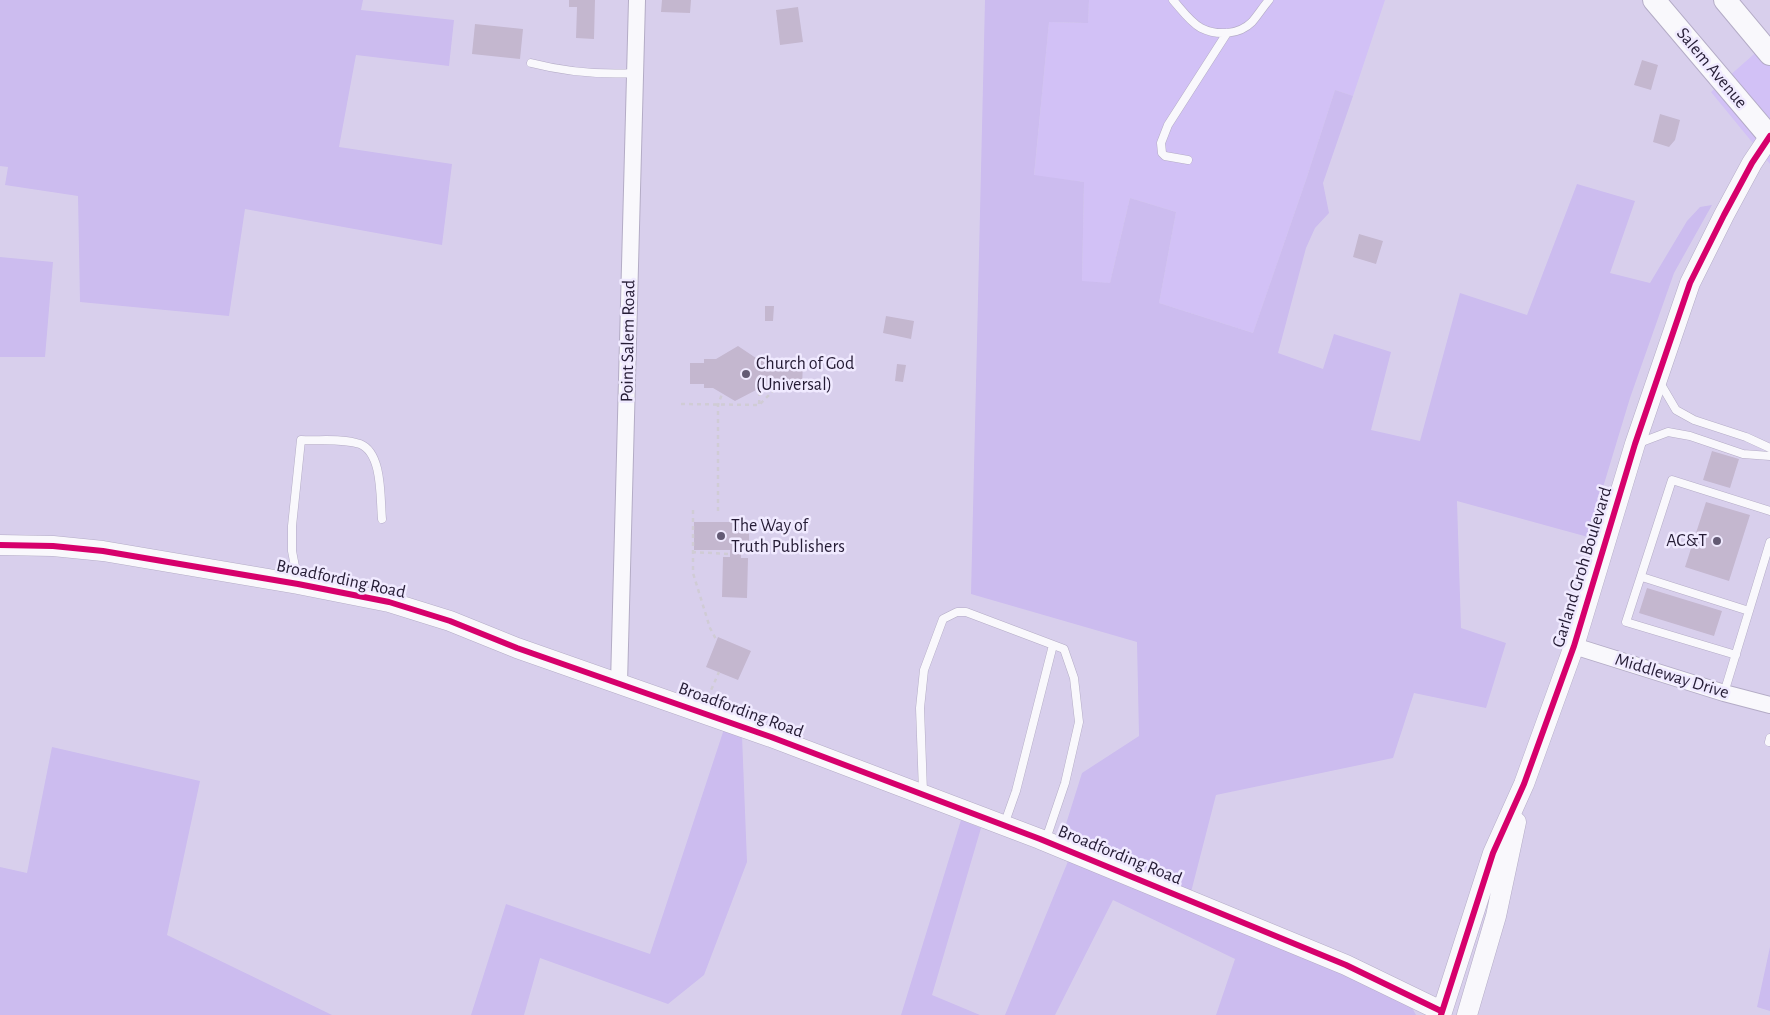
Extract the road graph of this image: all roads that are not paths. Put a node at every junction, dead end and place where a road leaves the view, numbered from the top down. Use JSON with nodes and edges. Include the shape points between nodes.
{"nodes":[{"id":1,"x":637,"y":0,"type":"edge"},
{"id":2,"x":1173,"y":0,"type":"edge"},
{"id":3,"x":1269,"y":0,"type":"edge"},
{"id":4,"x":1654,"y":0,"type":"edge"},
{"id":5,"x":1725,"y":0,"type":"edge"},
{"id":6,"x":1227,"y":33,"type":"junction"},
{"id":7,"x":1770,"y":54,"type":"edge"},
{"id":8,"x":531,"y":63,"type":"dead end"},
{"id":9,"x":635,"y":73,"type":"junction"},
{"id":10,"x":1770,"y":136,"type":"edge"},
{"id":11,"x":1188,"y":160,"type":"dead end"},
{"id":12,"x":1657,"y":378,"type":"junction"},
{"id":13,"x":1635,"y":444,"type":"junction"},
{"id":14,"x":1770,"y":448,"type":"edge"},
{"id":15,"x":1770,"y":456,"type":"edge"},
{"id":16,"x":1770,"y":511,"type":"edge"},
{"id":17,"x":382,"y":520,"type":"dead end"},
{"id":18,"x":1770,"y":542,"type":"edge"},
{"id":19,"x":0,"y":545,"type":"edge"},
{"id":20,"x":1642,"y":577,"type":"junction"},
{"id":21,"x":298,"y":584,"type":"junction"},
{"id":22,"x":1749,"y":612,"type":"junction"},
{"id":23,"x":1053,"y":645,"type":"junction"},
{"id":24,"x":1574,"y":646,"type":"junction"},
{"id":25,"x":1736,"y":655,"type":"junction"},
{"id":26,"x":620,"y":682,"type":"junction"},
{"id":27,"x":1724,"y":693,"type":"junction"},
{"id":28,"x":1770,"y":705,"type":"edge"},
{"id":29,"x":1524,"y":784,"type":"junction"},
{"id":30,"x":923,"y":794,"type":"junction"},
{"id":31,"x":1004,"y":825,"type":"junction"},
{"id":32,"x":1045,"y":841,"type":"junction"},
{"id":33,"x":1496,"y":916,"type":"junction"},
{"id":34,"x":1441,"y":1014,"type":"edge"},
{"id":35,"x":1467,"y":1015,"type":"edge"}],
"edges":[{"from":1,"to":9,"type":"street","name":"Point Salem Road"},
{"from":2,"to":6,"type":"lane","via":[[1199,27]]},
{"from":3,"to":6,"type":"lane","via":[[1251,23]]},
{"from":4,"to":10,"type":"main road","name":"Salem Avenue"},
{"from":5,"to":7,"type":"main road"},
{"from":6,"to":11,"type":"lane","via":[[1168,125],[1160,143],[1165,156]]},
{"from":8,"to":9,"type":"lane","via":[[592,74]]},
{"from":9,"to":26,"type":"street","name":"Point Salem Road"},
{"from":10,"to":12,"type":"street","name":"Garland Groh Boulevard","via":[[1752,163],[1690,282]]},
{"from":12,"to":13,"type":"street","name":"Garland Groh Boulevard"},
{"from":12,"to":14,"type":"lane","via":[[1676,410],[1694,420]]},
{"from":13,"to":15,"type":"lane","via":[[1668,432],[1743,454]]},
{"from":13,"to":24,"type":"street","name":"Garland Groh Boulevard"},
{"from":16,"to":20,"type":"lane","via":[[1672,480]]},
{"from":17,"to":21,"type":"lane","via":[[377,465],[371,452],[350,442],[301,440],[292,526],[292,551]]},
{"from":18,"to":22,"type":"lane"},
{"from":19,"to":21,"type":"street","name":"Broadfording Road","via":[[103,551]]},
{"from":20,"to":22,"type":"lane"},
{"from":20,"to":25,"type":"lane","via":[[1626,622]]},
{"from":21,"to":26,"type":"street","name":"Broadfording Road","via":[[388,602]]},
{"from":22,"to":25,"type":"lane"},
{"from":23,"to":30,"type":"lane","via":[[966,612],[957,612],[943,619],[924,670],[920,708]]},
{"from":23,"to":31,"type":"lane","via":[[1016,791]]},
{"from":23,"to":32,"type":"lane","via":[[1064,649],[1068,658],[1074,678],[1078,722],[1065,783]]},
{"from":24,"to":27,"type":"street","name":"Middleway Drive"},
{"from":24,"to":29,"type":"street","name":"Garland Groh Boulevard"},
{"from":25,"to":27,"type":"lane"},
{"from":26,"to":30,"type":"street","name":"Broadfording Road"},
{"from":27,"to":28,"type":"street","name":"Middleway Drive"},
{"from":29,"to":33,"type":"street","name":"Garland Groh Boulevard"},
{"from":29,"to":34,"type":"street","name":"Garland Groh Boulevard","via":[[1493,853]]},
{"from":30,"to":31,"type":"street","name":"Broadfording Road"},
{"from":31,"to":32,"type":"street","name":"Broadfording Road"},
{"from":32,"to":34,"type":"street","name":"Broadfording Road","via":[[1346,965]]},
{"from":33,"to":34,"type":"street"},
{"from":33,"to":35,"type":"street","name":"Garland Groh Boulevard"}]}
